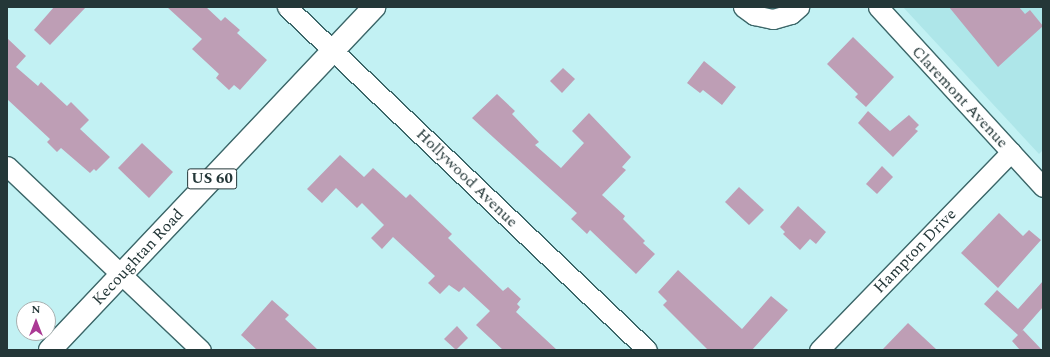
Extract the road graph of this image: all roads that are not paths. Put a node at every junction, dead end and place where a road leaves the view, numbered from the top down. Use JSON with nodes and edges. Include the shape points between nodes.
{"nodes":[{"id":1,"x":287,"y":7,"type":"edge"},
{"id":2,"x":374,"y":7,"type":"edge"},
{"id":3,"x":743,"y":7,"type":"edge"},
{"id":4,"x":799,"y":7,"type":"edge"},
{"id":5,"x":878,"y":7,"type":"edge"},
{"id":6,"x":333,"y":50,"type":"junction"},
{"id":7,"x":1011,"y":152,"type":"junction"},
{"id":8,"x":7,"y":166,"type":"edge"},
{"id":9,"x":1043,"y":187,"type":"edge"},
{"id":10,"x":122,"y":275,"type":"junction"},
{"id":11,"x":50,"y":350,"type":"edge"},
{"id":12,"x":201,"y":350,"type":"edge"},
{"id":13,"x":647,"y":350,"type":"edge"},
{"id":14,"x":819,"y":350,"type":"edge"}],
"edges":[{"from":1,"to":6,"type":"street","name":"Hollywood Avenue"},
{"from":2,"to":6,"type":"main road","name":"Kecoughtan Road","number":"US 60"},
{"from":3,"to":4,"type":"street","via":[[759,17],[773,19],[790,14]]},
{"from":5,"to":7,"type":"street","name":"Claremont Avenue"},
{"from":6,"to":10,"type":"main road","name":"Kecoughtan Road","number":"US 60"},
{"from":6,"to":13,"type":"street","name":"Hollywood Avenue"},
{"from":7,"to":9,"type":"street","name":"Claremont Avenue"},
{"from":7,"to":14,"type":"street","name":"Hampton Drive"},
{"from":8,"to":10,"type":"street"},
{"from":10,"to":11,"type":"main road","name":"Kecoughtan Road","number":"US 60"},
{"from":10,"to":12,"type":"street"}]}
